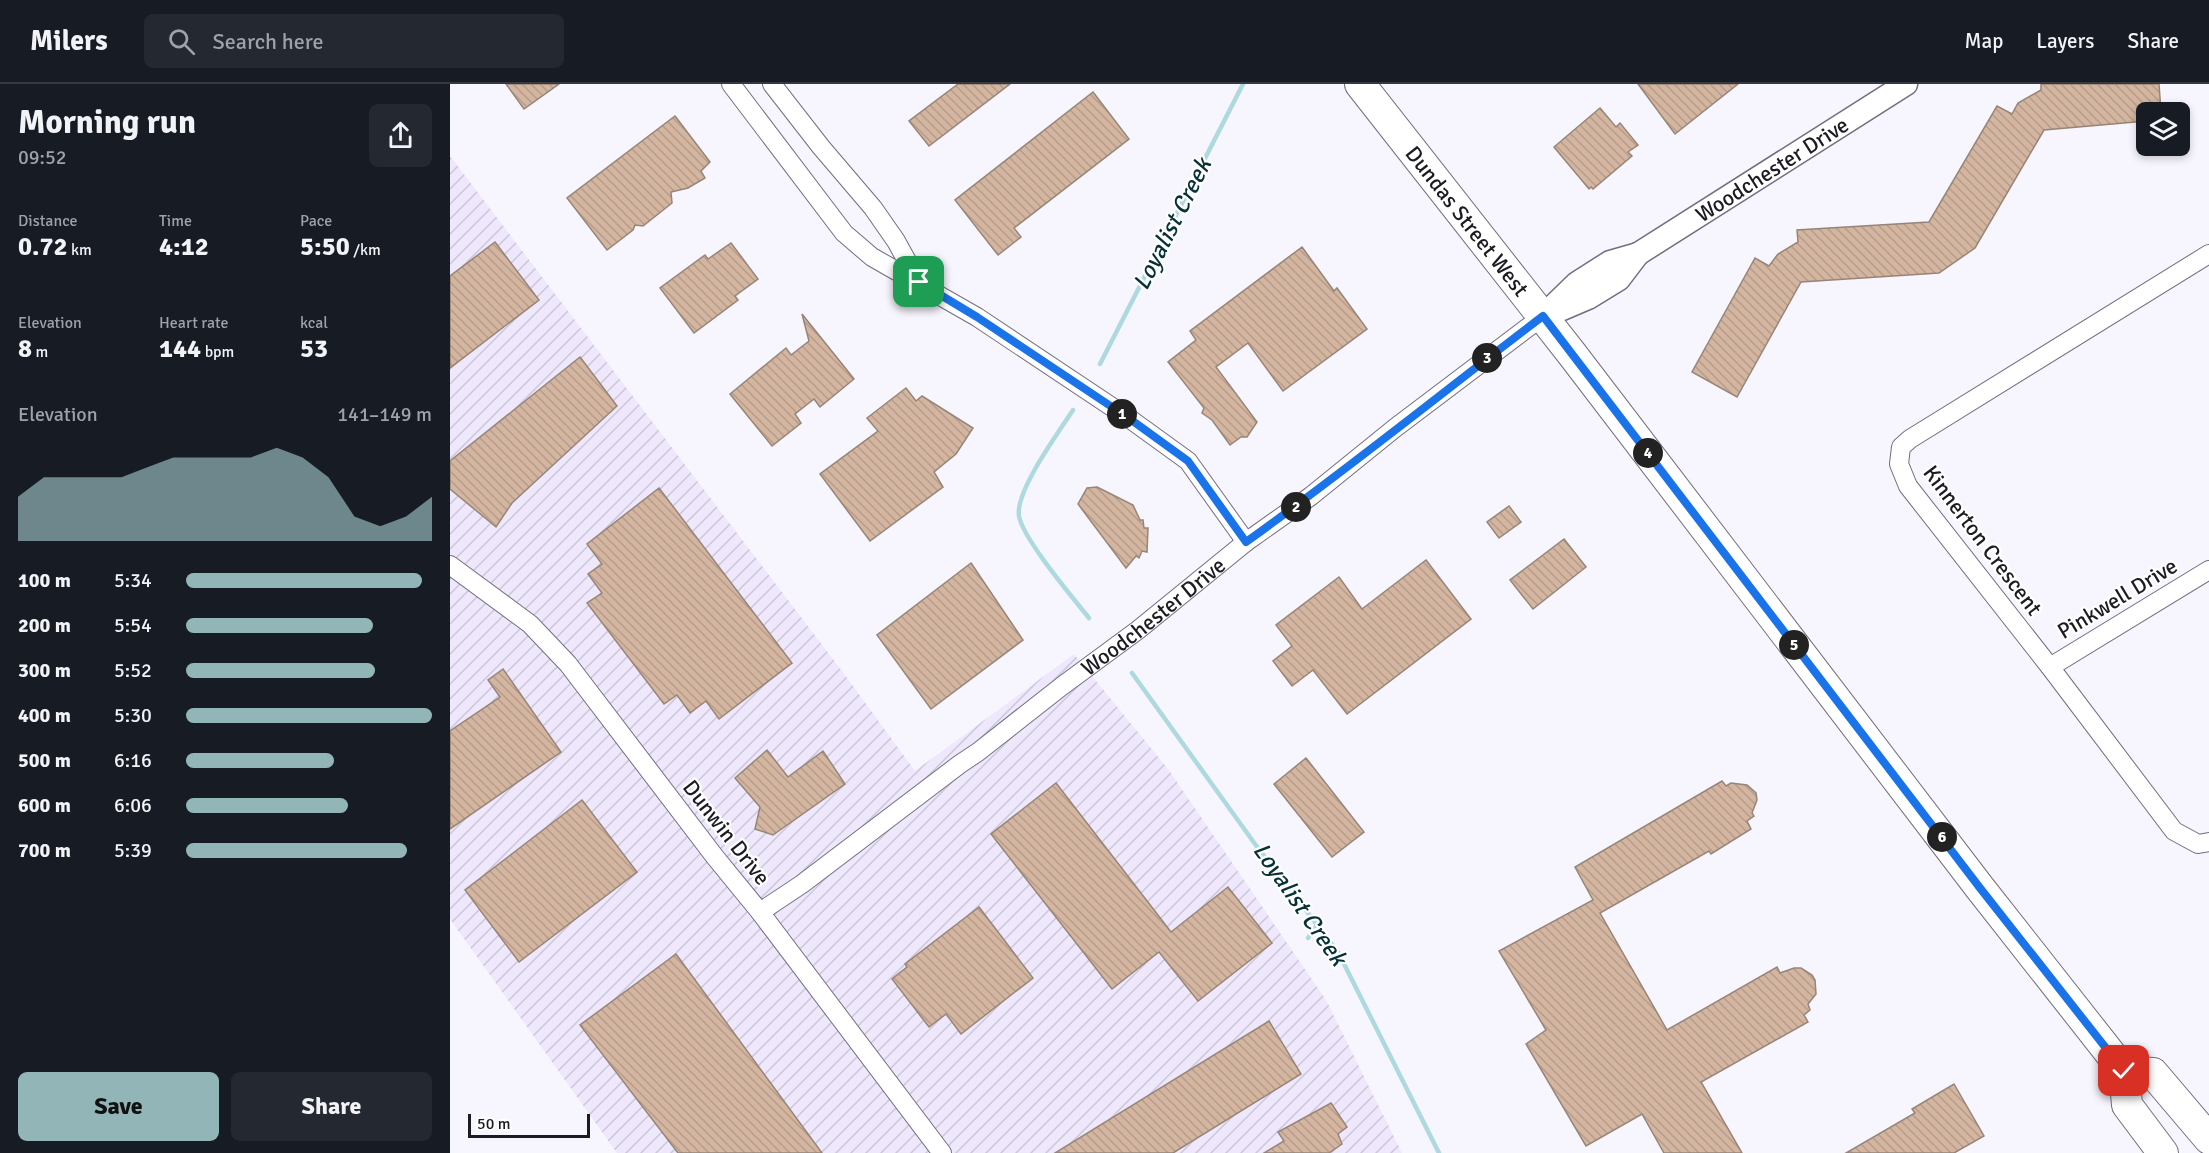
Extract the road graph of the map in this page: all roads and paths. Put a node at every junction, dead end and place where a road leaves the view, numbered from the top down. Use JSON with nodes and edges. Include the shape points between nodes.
{"nodes":[{"id":1,"x":731,"y":84,"type":"edge"},
{"id":2,"x":772,"y":84,"type":"edge"},
{"id":3,"x":1360,"y":84,"type":"edge"},
{"id":4,"x":1906,"y":84,"type":"edge"},
{"id":5,"x":2209,"y":254,"type":"edge"},
{"id":6,"x":919,"y":282,"type":"junction"},
{"id":7,"x":1543,"y":316,"type":"junction"},
{"id":8,"x":1246,"y":542,"type":"junction"},
{"id":9,"x":450,"y":565,"type":"edge"},
{"id":10,"x":2209,"y":570,"type":"edge"},
{"id":11,"x":2050,"y":667,"type":"junction"},
{"id":12,"x":2209,"y":842,"type":"edge"},
{"id":13,"x":760,"y":912,"type":"junction"},
{"id":14,"x":2124,"y":1071,"type":"junction"},
{"id":15,"x":2209,"y":1139,"type":"edge"},
{"id":16,"x":942,"y":1153,"type":"edge"},
{"id":17,"x":2163,"y":1153,"type":"edge"}],
"edges":[{"from":1,"to":6,"type":"street","via":[[844,233],[872,257]]},
{"from":2,"to":6,"type":"street","via":[[873,208]]},
{"from":3,"to":7,"type":"main road","name":"Dundas Street West"},
{"from":4,"to":7,"type":"street","name":"Woodchester Drive","via":[[1638,254],[1610,262],[1585,278]]},
{"from":5,"to":11,"type":"street","name":"Kinnerton Crescent","via":[[1901,447],[1899,464],[1908,486]]},
{"from":6,"to":8,"type":"street","via":[[1188,461]]},
{"from":7,"to":8,"type":"street","name":"Woodchester Drive"},
{"from":7,"to":14,"type":"main road","name":"Dundas Street West"},
{"from":8,"to":13,"type":"street","name":"Woodchester Drive","via":[[978,752]]},
{"from":9,"to":13,"type":"street","name":"Dunwin Drive","via":[[530,624],[568,664]]},
{"from":10,"to":11,"type":"street","name":"Pinkwell Drive"},
{"from":11,"to":12,"type":"street","name":"Kinnerton Crescent","via":[[2174,831],[2198,844]]},
{"from":13,"to":16,"type":"street","name":"Dunwin Drive"},
{"from":14,"to":15,"type":"main road","via":[[2153,1073]]},
{"from":14,"to":17,"type":"main road","via":[[2127,1105]]}]}
